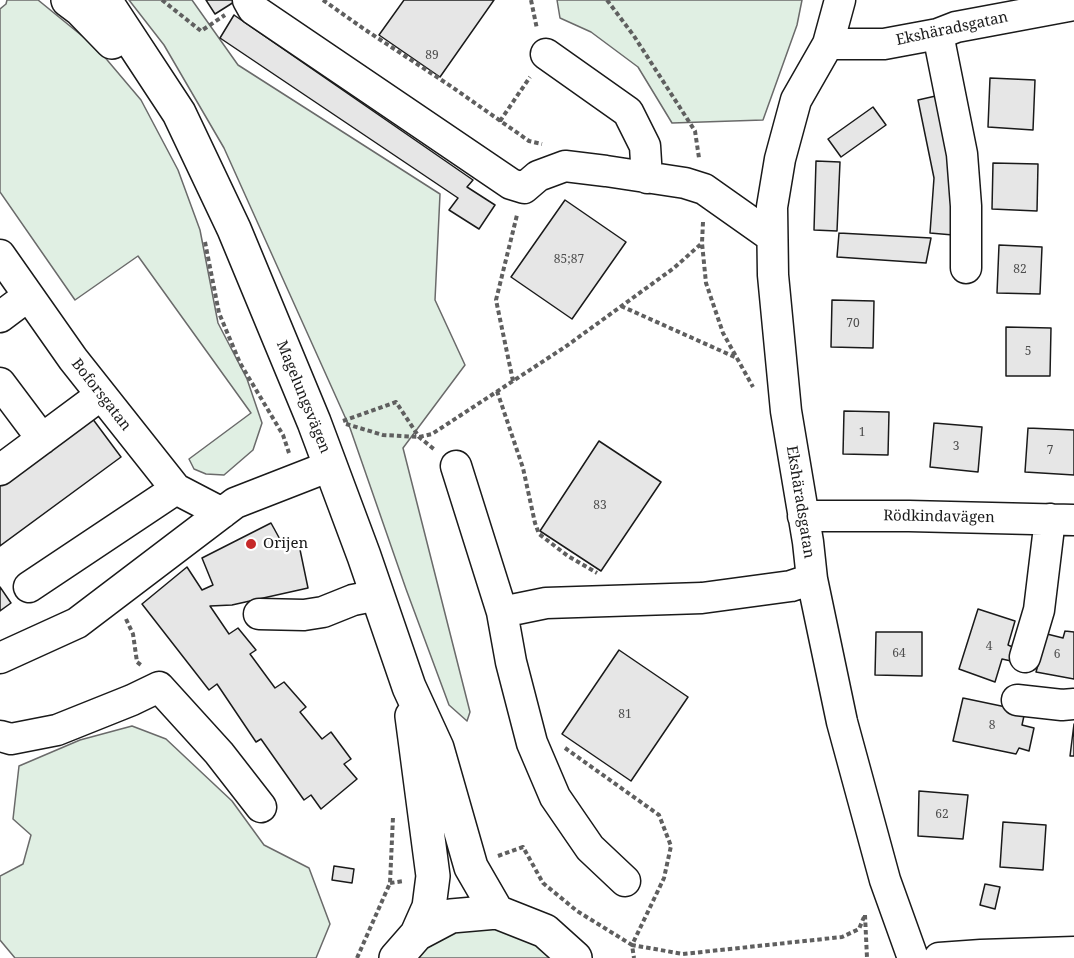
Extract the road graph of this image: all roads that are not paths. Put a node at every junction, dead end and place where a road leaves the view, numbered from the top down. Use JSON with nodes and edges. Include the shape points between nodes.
{"nodes":[{"id":1,"x":68,"y":0,"type":"edge"},
{"id":2,"x":102,"y":0,"type":"edge"},
{"id":3,"x":840,"y":0,"type":"edge"},
{"id":4,"x":251,"y":4,"type":"edge"},
{"id":5,"x":1074,"y":5,"type":"edge"},
{"id":6,"x":938,"y":34,"type":"junction"},
{"id":7,"x":828,"y":44,"type":"junction"},
{"id":8,"x":546,"y":54,"type":"road end"},
{"id":9,"x":179,"y":113,"type":"junction"},
{"id":10,"x":647,"y":177,"type":"junction"},
{"id":11,"x":772,"y":237,"type":"junction"},
{"id":12,"x":0,"y":255,"type":"edge"},
{"id":13,"x":966,"y":268,"type":"dead end"},
{"id":14,"x":28,"y":296,"type":"junction"},
{"id":15,"x":0,"y":317,"type":"edge"},
{"id":16,"x":0,"y":383,"type":"edge"},
{"id":17,"x":101,"y":395,"type":"junction"},
{"id":18,"x":42,"y":439,"type":"junction"},
{"id":19,"x":330,"y":466,"type":"junction"},
{"id":20,"x":456,"y":466,"type":"dead end"},
{"id":21,"x":0,"y":470,"type":"edge"},
{"id":22,"x":176,"y":489,"type":"junction"},
{"id":23,"x":222,"y":513,"type":"junction"},
{"id":24,"x":803,"y":516,"type":"junction"},
{"id":25,"x":1062,"y":519,"type":"edge"},
{"id":26,"x":813,"y":579,"type":"junction"},
{"id":27,"x":29,"y":587,"type":"dead end"},
{"id":28,"x":378,"y":595,"type":"junction"},
{"id":29,"x":502,"y":612,"type":"junction"},
{"id":30,"x":259,"y":614,"type":"dead end"},
{"id":31,"x":1025,"y":657,"type":"dead end"},
{"id":32,"x":0,"y":658,"type":"edge"},
{"id":33,"x":409,"y":687,"type":"junction"},
{"id":34,"x":1017,"y":700,"type":"dead end"},
{"id":35,"x":1074,"y":704,"type":"edge"},
{"id":36,"x":0,"y":736,"type":"edge"},
{"id":37,"x":261,"y":807,"type":"dead end"},
{"id":38,"x":625,"y":881,"type":"dead end"},
{"id":39,"x":497,"y":912,"type":"junction"},
{"id":40,"x":417,"y":933,"type":"junction"},
{"id":41,"x":1074,"y":952,"type":"edge"},
{"id":42,"x":396,"y":958,"type":"edge"},
{"id":43,"x":575,"y":958,"type":"edge"},
{"id":44,"x":913,"y":958,"type":"edge"},
{"id":45,"x":939,"y":958,"type":"edge"}],
"edges":[{"from":1,"to":9,"type":"main road","name":"Magelungsvägen"},
{"from":2,"to":9,"type":"main road","name":"Magelungsvägen"},
{"from":3,"to":7,"type":"street","name":"Ekshäradsgatan"},
{"from":4,"to":10,"type":"street","via":[[511,184],[524,188],[538,176],[565,166]]},
{"from":5,"to":6,"type":"street","name":"Ekshäradsgatan","via":[[956,27]]},
{"from":6,"to":7,"type":"street","name":"Ekshäradsgatan","via":[[884,44]]},
{"from":6,"to":13,"type":"street","via":[[962,154]]},
{"from":7,"to":11,"type":"street","name":"Ekshäradsgatan","via":[[796,100],[780,159],[772,207]]},
{"from":8,"to":10,"type":"street","via":[[628,112],[645,146]]},
{"from":9,"to":19,"type":"main road","name":"Magelungsvägen","via":[[234,229]]},
{"from":10,"to":11,"type":"street","via":[[704,189]]},
{"from":11,"to":24,"type":"street","name":"Ekshäradsgatan","via":[[772,275],[786,411]]},
{"from":12,"to":14,"type":"street","name":"Boforsgatan"},
{"from":14,"to":15,"type":"street"},
{"from":14,"to":17,"type":"street","name":"Boforsgatan"},
{"from":16,"to":18,"type":"street"},
{"from":17,"to":18,"type":"street"},
{"from":17,"to":22,"type":"street","name":"Boforsgatan"},
{"from":18,"to":21,"type":"street"},
{"from":19,"to":23,"type":"street","via":[[235,503]]},
{"from":19,"to":28,"type":"main road","name":"Magelungsvägen"},
{"from":20,"to":29,"type":"street"},
{"from":22,"to":23,"type":"street","name":"Boforsgatan"},
{"from":22,"to":27,"type":"street"},
{"from":23,"to":32,"type":"street","via":[[77,622]]},
{"from":24,"to":25,"type":"street","name":"Rödkindavägen"},
{"from":24,"to":26,"type":"street","name":"Ekshäradsgatan"},
{"from":25,"to":31,"type":"street"},
{"from":26,"to":29,"type":"street","via":[[791,586],[702,598],[546,603]]},
{"from":26,"to":44,"type":"street","name":"Ekshäradsgatan","via":[[863,806]]},
{"from":28,"to":30,"type":"street","via":[[323,612]]},
{"from":28,"to":33,"type":"main road","name":"Magelungsvägen"},
{"from":29,"to":38,"type":"street","via":[[532,743],[555,797],[590,848]]},
{"from":33,"to":39,"type":"main road","name":"Magelungsvägen","via":[[437,748],[471,867]]},
{"from":33,"to":40,"type":"main road","name":"Magelungsvägen","via":[[433,876],[429,907]]},
{"from":34,"to":35,"type":"street"},
{"from":36,"to":37,"type":"street","via":[[11,739],[57,730],[159,687]]},
{"from":39,"to":40,"type":"main road","via":[[451,916]]},
{"from":39,"to":43,"type":"main road","via":[[545,931]]},
{"from":40,"to":42,"type":"main road"},
{"from":41,"to":45,"type":"street"}]}
